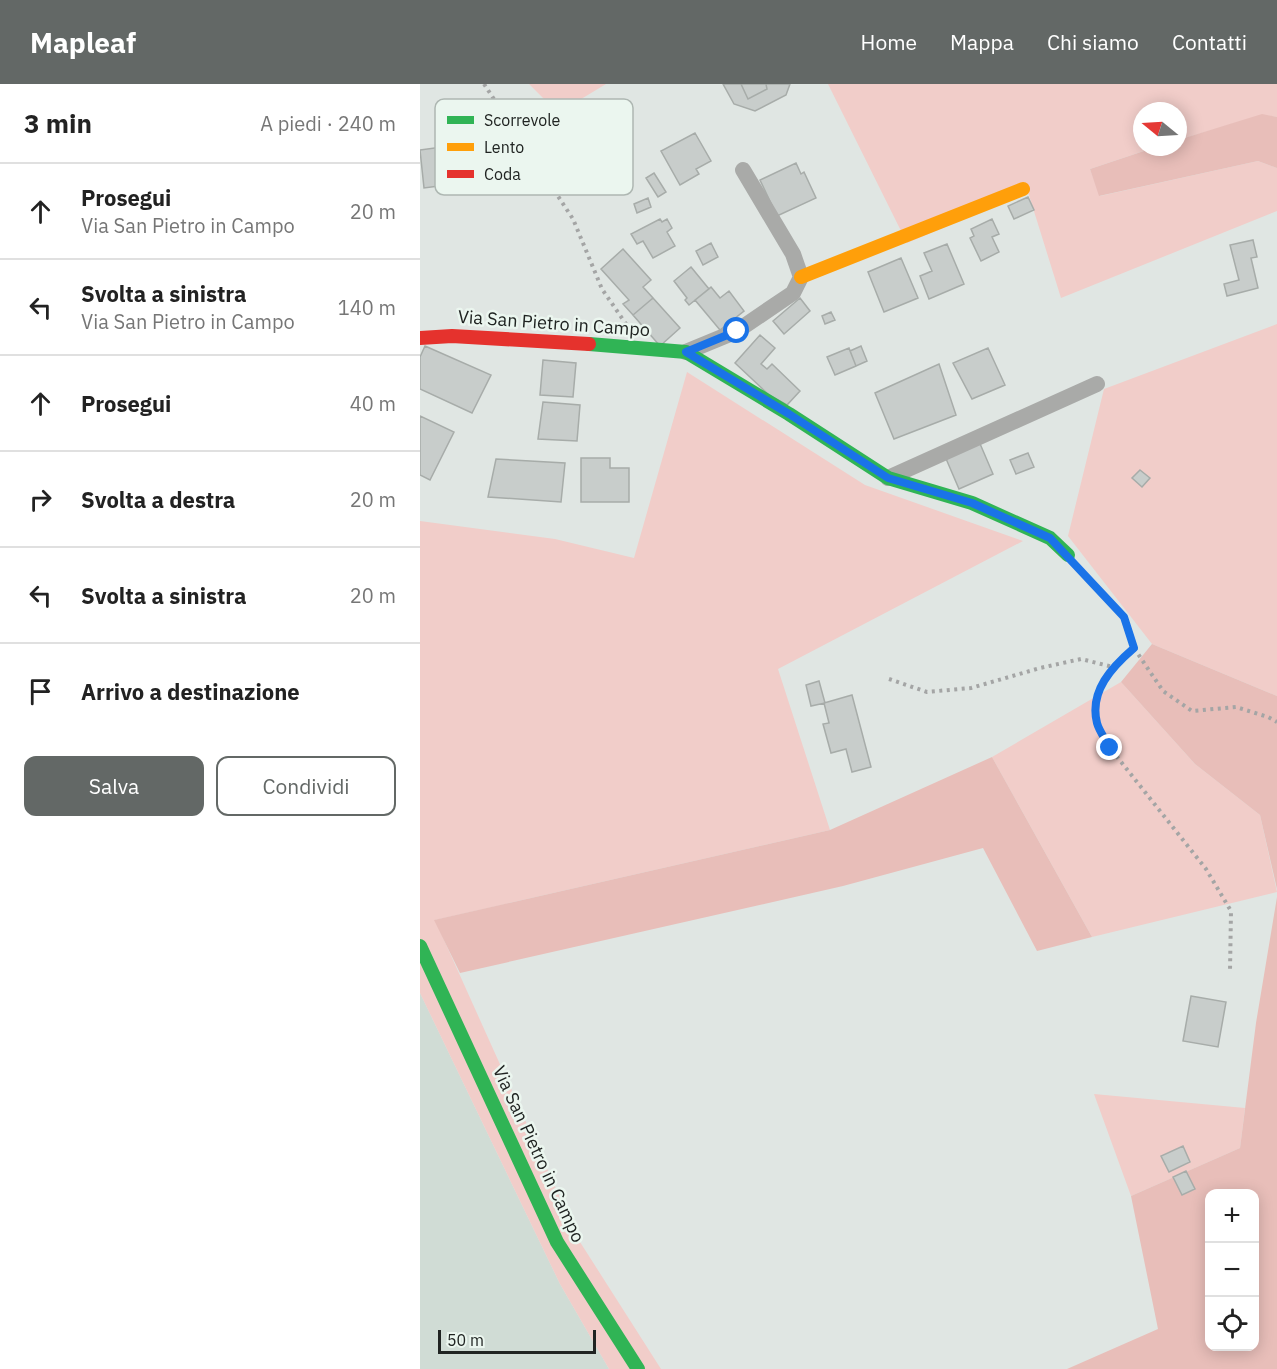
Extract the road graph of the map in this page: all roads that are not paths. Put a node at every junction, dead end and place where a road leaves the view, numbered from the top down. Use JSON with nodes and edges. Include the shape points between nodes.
{"nodes":[{"id":1,"x":742,"y":170,"type":"dead end"},
{"id":2,"x":1023,"y":189,"type":"dead end"},
{"id":3,"x":801,"y":278,"type":"junction"},
{"id":4,"x":420,"y":338,"type":"edge"},
{"id":5,"x":686,"y":352,"type":"junction"},
{"id":6,"x":1097,"y":384,"type":"dead end"},
{"id":7,"x":888,"y":478,"type":"junction"},
{"id":8,"x":1068,"y":555,"type":"road end"},
{"id":9,"x":420,"y":946,"type":"edge"},
{"id":10,"x":638,"y":1369,"type":"edge"}],
"edges":[{"from":1,"to":3,"type":"street","via":[[793,254]]},
{"from":2,"to":3,"type":"street","name":"Via San Pietro in Campo"},
{"from":3,"to":5,"type":"street","name":"Via San Pietro in Campo","via":[[793,293],[737,331]]},
{"from":4,"to":5,"type":"street","name":"Via San Pietro in Campo","via":[[452,336]]},
{"from":5,"to":7,"type":"street","name":"Via San Pietro in Campo"},
{"from":6,"to":7,"type":"street"},
{"from":7,"to":8,"type":"street","name":"Via San Pietro in Campo","via":[[972,503],[1050,538]]},
{"from":9,"to":10,"type":"street","name":"Via San Pietro in Campo","via":[[557,1242]]}]}
